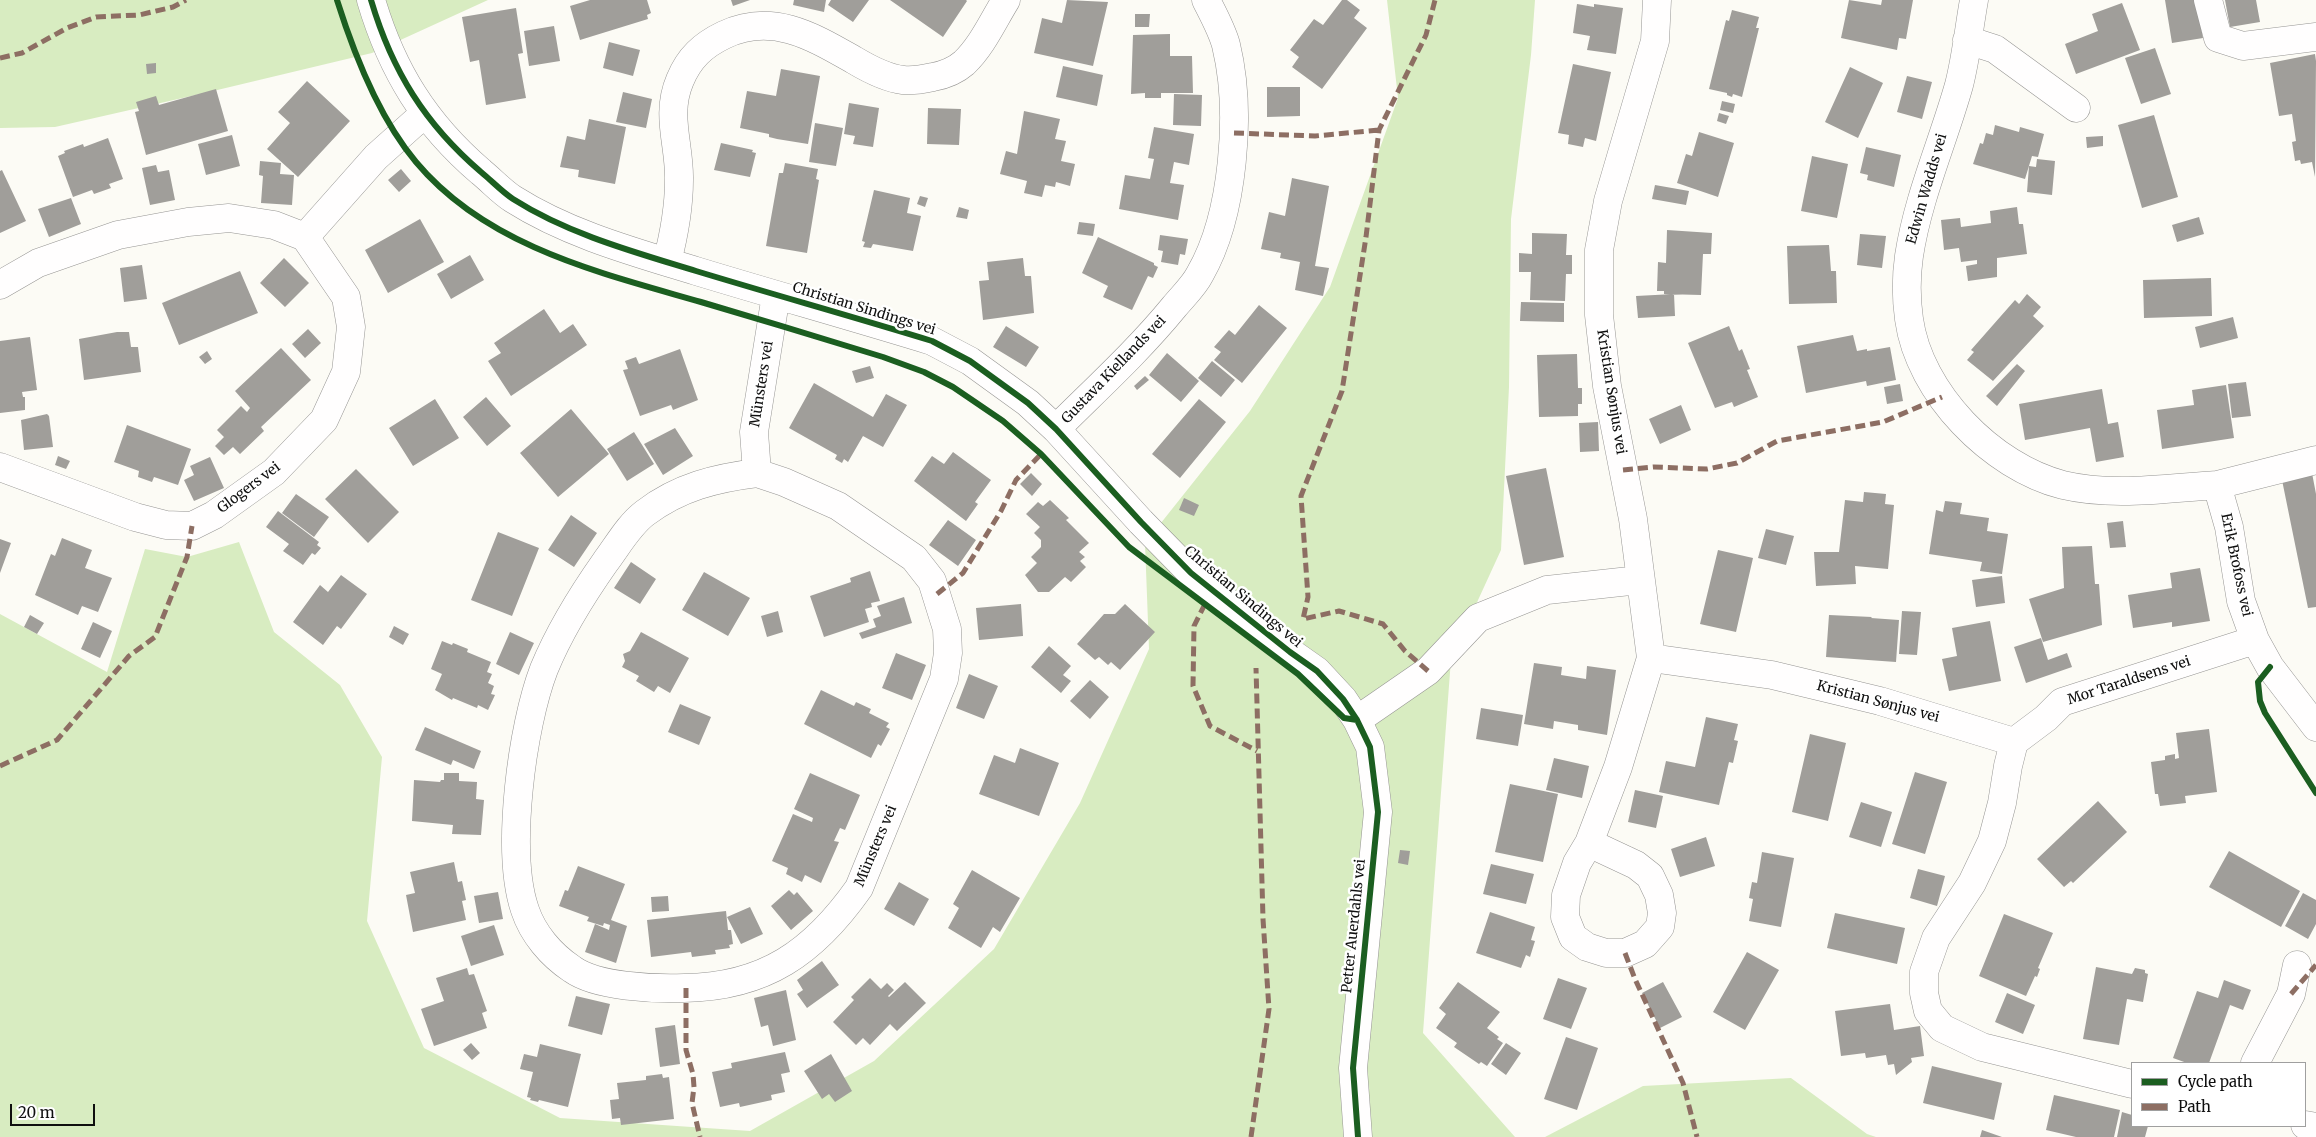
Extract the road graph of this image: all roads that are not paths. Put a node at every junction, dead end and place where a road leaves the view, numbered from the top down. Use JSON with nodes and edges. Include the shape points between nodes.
{"nodes":[{"id":1,"x":372,"y":0,"type":"edge"},
{"id":2,"x":1006,"y":0,"type":"edge"},
{"id":3,"x":1206,"y":0,"type":"edge"},
{"id":4,"x":1658,"y":0,"type":"edge"},
{"id":5,"x":1974,"y":0,"type":"edge"},
{"id":6,"x":2208,"y":0,"type":"edge"},
{"id":7,"x":2316,"y":37,"type":"edge"},
{"id":8,"x":1967,"y":40,"type":"junction"},
{"id":9,"x":2076,"y":108,"type":"dead end"},
{"id":10,"x":424,"y":114,"type":"junction"},
{"id":11,"x":305,"y":237,"type":"junction"},
{"id":12,"x":668,"y":262,"type":"junction"},
{"id":13,"x":0,"y":285,"type":"edge"},
{"id":14,"x":776,"y":295,"type":"junction"},
{"id":15,"x":1056,"y":429,"type":"junction"},
{"id":16,"x":2316,"y":460,"type":"edge"},
{"id":17,"x":0,"y":467,"type":"edge"},
{"id":18,"x":757,"y":473,"type":"junction"},
{"id":19,"x":2218,"y":485,"type":"junction"},
{"id":20,"x":1639,"y":580,"type":"junction"},
{"id":21,"x":2255,"y":640,"type":"junction"},
{"id":22,"x":1651,"y":658,"type":"junction"},
{"id":23,"x":1357,"y":720,"type":"junction"},
{"id":24,"x":2316,"y":726,"type":"edge"},
{"id":25,"x":2014,"y":742,"type":"junction"},
{"id":26,"x":1589,"y":843,"type":"dead end"},
{"id":27,"x":2297,"y":966,"type":"dead end"},
{"id":28,"x":2256,"y":1062,"type":"edge"},
{"id":29,"x":2131,"y":1084,"type":"edge"},
{"id":30,"x":1358,"y":1137,"type":"edge"}],
"edges":[{"from":1,"to":10,"type":"street","name":"Christian Sindings vei","via":[[378,24],[398,72]]},
{"from":2,"to":12,"type":"street","via":[[963,64],[944,74],[921,80],[903,80],[871,70],[820,41],[785,27],[761,25],[733,31],[706,44],[687,63],[672,101],[680,178],[678,217]]},
{"from":3,"to":15,"type":"street","name":"Gustava Kiellands vei","via":[[1226,44],[1232,91],[1234,133],[1230,184],[1220,226],[1200,275],[1148,339]]},
{"from":4,"to":20,"type":"street","name":"Kristian Sønjus vei","via":[[1655,41],[1608,201],[1599,250],[1599,315],[1607,386],[1633,518]]},
{"from":5,"to":8,"type":"street","name":"Edwin Wadds vei"},
{"from":6,"to":7,"type":"street","via":[[2218,38],[2243,46]]},
{"from":8,"to":9,"type":"street","via":[[1995,49]]},
{"from":8,"to":19,"type":"street","name":"Edwin Wadds vei","via":[[1959,84],[1909,256],[1906,287],[1909,321],[1931,382],[1979,439],[2040,478],[2102,491]]},
{"from":10,"to":11,"type":"street","via":[[376,157]]},
{"from":10,"to":12,"type":"street","name":"Christian Sindings vei","via":[[454,149],[512,198],[554,222]]},
{"from":11,"to":13,"type":"street","via":[[274,225],[229,218],[188,222],[118,235],[38,264]]},
{"from":11,"to":17,"type":"street","name":"Glogers vei","via":[[346,297],[351,327],[346,372],[324,420],[274,472],[214,515],[192,526],[166,525],[134,517]]},
{"from":12,"to":14,"type":"street","name":"Christian Sindings vei"},
{"from":14,"to":15,"type":"street","name":"Christian Sindings vei","via":[[932,342],[970,361],[1008,387]]},
{"from":14,"to":18,"type":"street","name":"Münsters vei","via":[[754,432]]},
{"from":15,"to":23,"type":"street","name":"Christian Sindings vei","via":[[1191,573],[1317,671]]},
{"from":16,"to":19,"type":"street"},
{"from":18,"to":18,"type":"street","name":"Münsters vei","via":[[697,484],[674,494],[644,514],[623,538],[562,630],[544,670],[531,713],[522,760],[517,817],[517,871],[524,908],[541,940],[558,958],[575,971],[616,985],[709,988],[734,983],[777,966],[822,936],[859,888],[944,679],[947,629],[932,581],[914,558],[838,506]]},
{"from":19,"to":21,"type":"street","name":"Erik Brofoss vei","via":[[2229,527],[2241,601]]},
{"from":20,"to":22,"type":"street","name":"Kristian Sønjus vei"},
{"from":20,"to":23,"type":"street","via":[[1546,590],[1478,618],[1428,671]]},
{"from":21,"to":24,"type":"street","name":"Erik Brofoss vei","via":[[2270,667]]},
{"from":21,"to":25,"type":"street","name":"Mor Taraldsens vei","via":[[2062,702]]},
{"from":22,"to":25,"type":"street","name":"Kristian Sønjus vei","via":[[1772,675],[1880,701]]},
{"from":22,"to":26,"type":"street","name":"Kristian Sønjus vei","via":[[1621,758]]},
{"from":23,"to":30,"type":"street","name":"Petter Auerdahls vei","via":[[1370,747],[1378,812],[1353,1068]]},
{"from":25,"to":29,"type":"street","via":[[1992,841],[1972,884],[1936,938],[1924,972],[1928,1010],[1942,1028],[1982,1047]]},
{"from":27,"to":28,"type":"street","via":[[2291,994]]}]}
